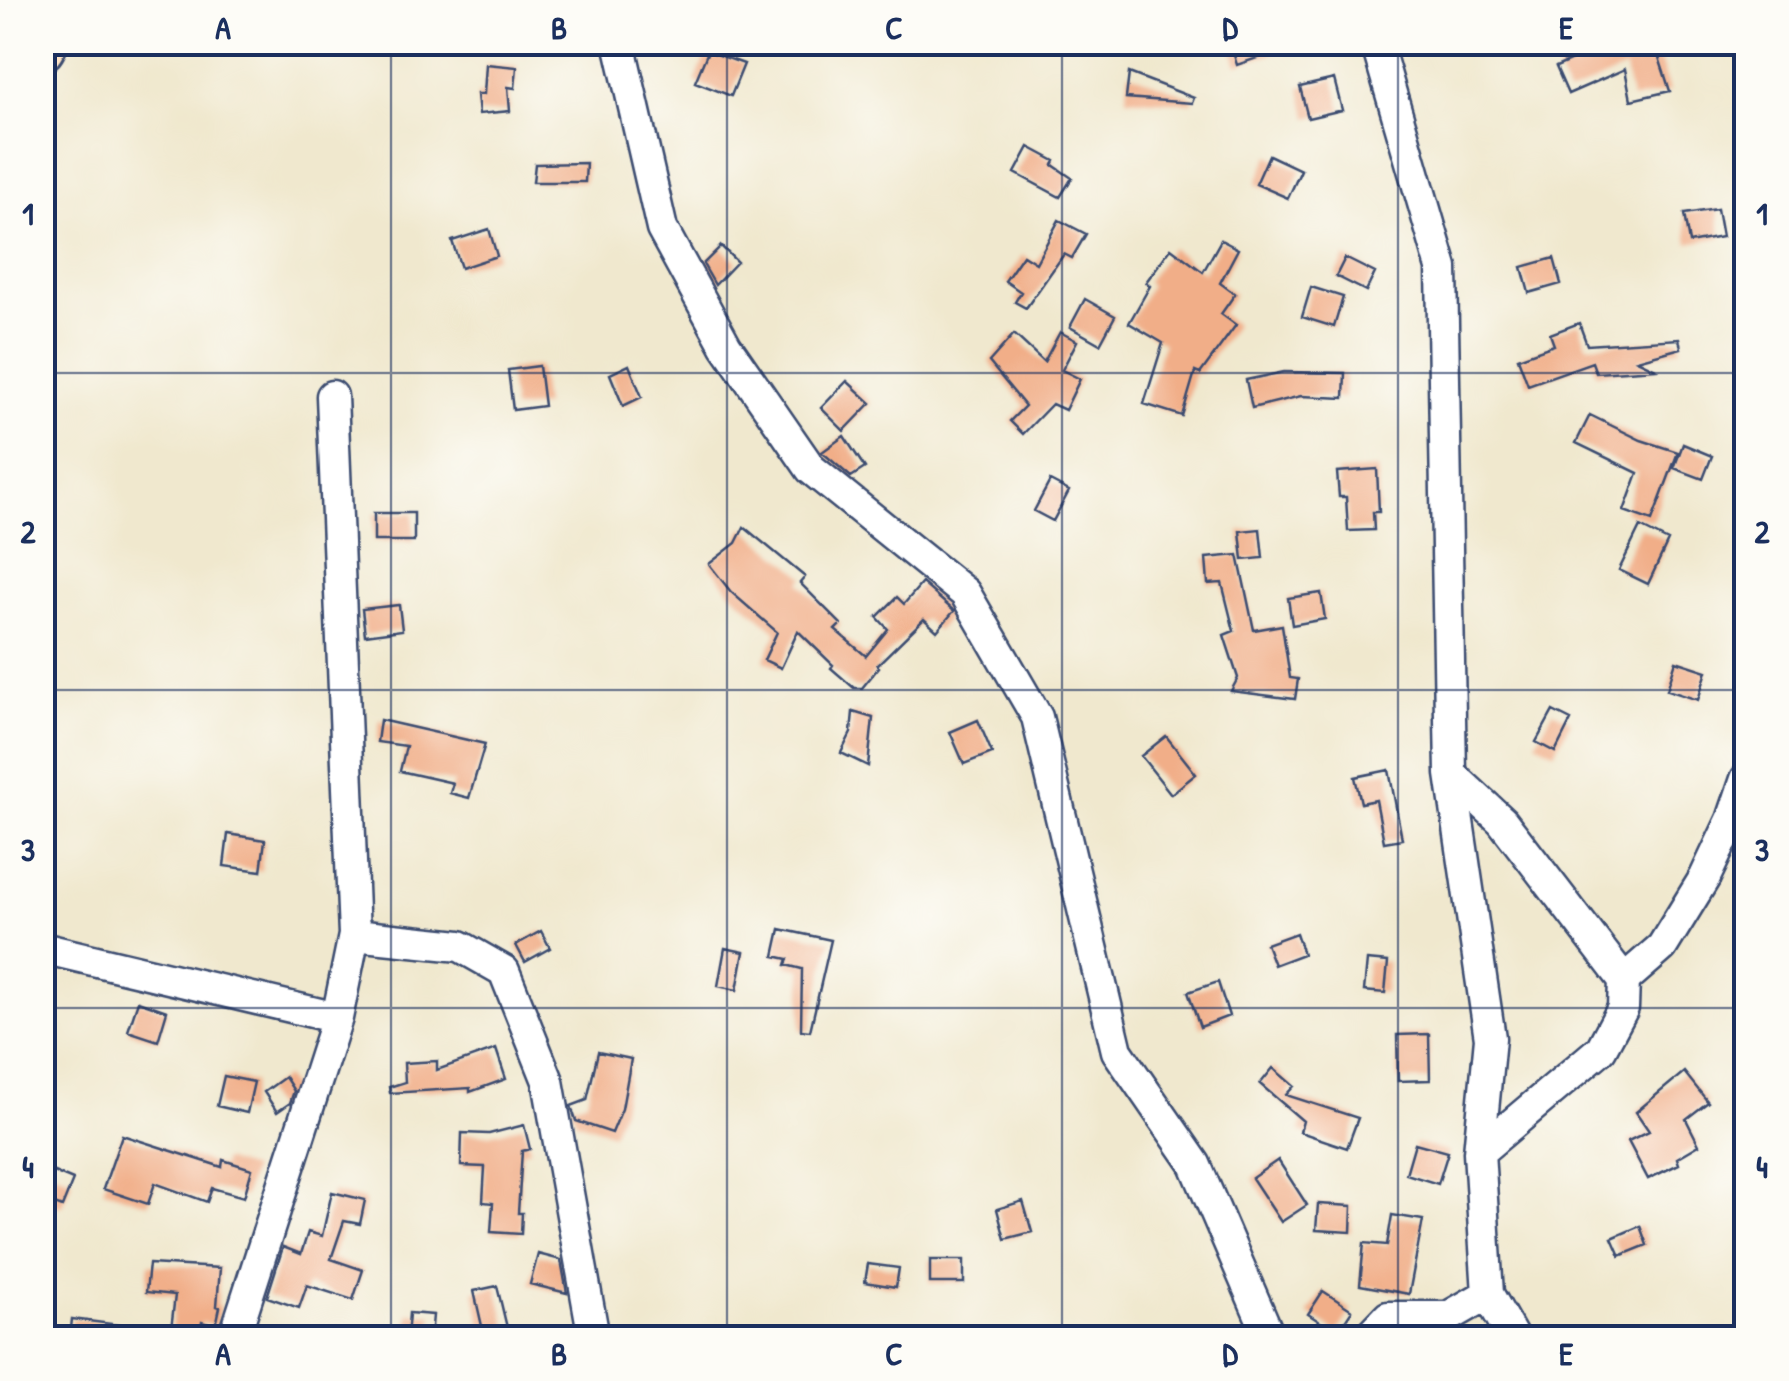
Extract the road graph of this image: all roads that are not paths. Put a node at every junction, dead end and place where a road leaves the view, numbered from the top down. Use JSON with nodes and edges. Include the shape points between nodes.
{"nodes":[{"id":1,"x":46,"y":42,"type":"edge"},
{"id":2,"x":619,"y":42,"type":"edge"},
{"id":3,"x":1376,"y":42,"type":"edge"},
{"id":4,"x":42,"y":50,"type":"edge"},
{"id":5,"x":332,"y":396,"type":"dead end"},
{"id":6,"x":1452,"y":774,"type":"junction"},
{"id":7,"x":1746,"y":778,"type":"edge"},
{"id":8,"x":354,"y":935,"type":"junction"},
{"id":9,"x":42,"y":948,"type":"edge"},
{"id":10,"x":1624,"y":980,"type":"junction"},
{"id":11,"x":338,"y":1018,"type":"junction"},
{"id":12,"x":1479,"y":1152,"type":"junction"},
{"id":13,"x":1488,"y":1294,"type":"junction"},
{"id":14,"x":234,"y":1338,"type":"edge"},
{"id":15,"x":594,"y":1338,"type":"edge"},
{"id":16,"x":1270,"y":1338,"type":"edge"},
{"id":17,"x":1368,"y":1338,"type":"edge"},
{"id":18,"x":1513,"y":1338,"type":"edge"}],
"edges":[{"from":1,"to":4,"type":"main road"},
{"from":2,"to":16,"type":"street","via":[[662,229],[726,346],[811,469],[965,594],[1037,717],[1117,1050],[1195,1164]]},
{"from":3,"to":6,"type":"street","via":[[1442,268]]},
{"from":5,"to":8,"type":"street"},
{"from":6,"to":10,"type":"street","via":[[1502,821]]},
{"from":6,"to":12,"type":"street","via":[[1490,1038]]},
{"from":7,"to":10,"type":"street","via":[[1705,877],[1662,947]]},
{"from":8,"to":11,"type":"street"},
{"from":8,"to":15,"type":"street","via":[[460,946],[504,971],[548,1081]]},
{"from":9,"to":11,"type":"street"},
{"from":10,"to":12,"type":"street","via":[[1623,1008],[1601,1049]]},
{"from":11,"to":14,"type":"street"},
{"from":12,"to":13,"type":"street"},
{"from":13,"to":17,"type":"street","via":[[1448,1317],[1388,1317]]},
{"from":13,"to":18,"type":"street"}]}
